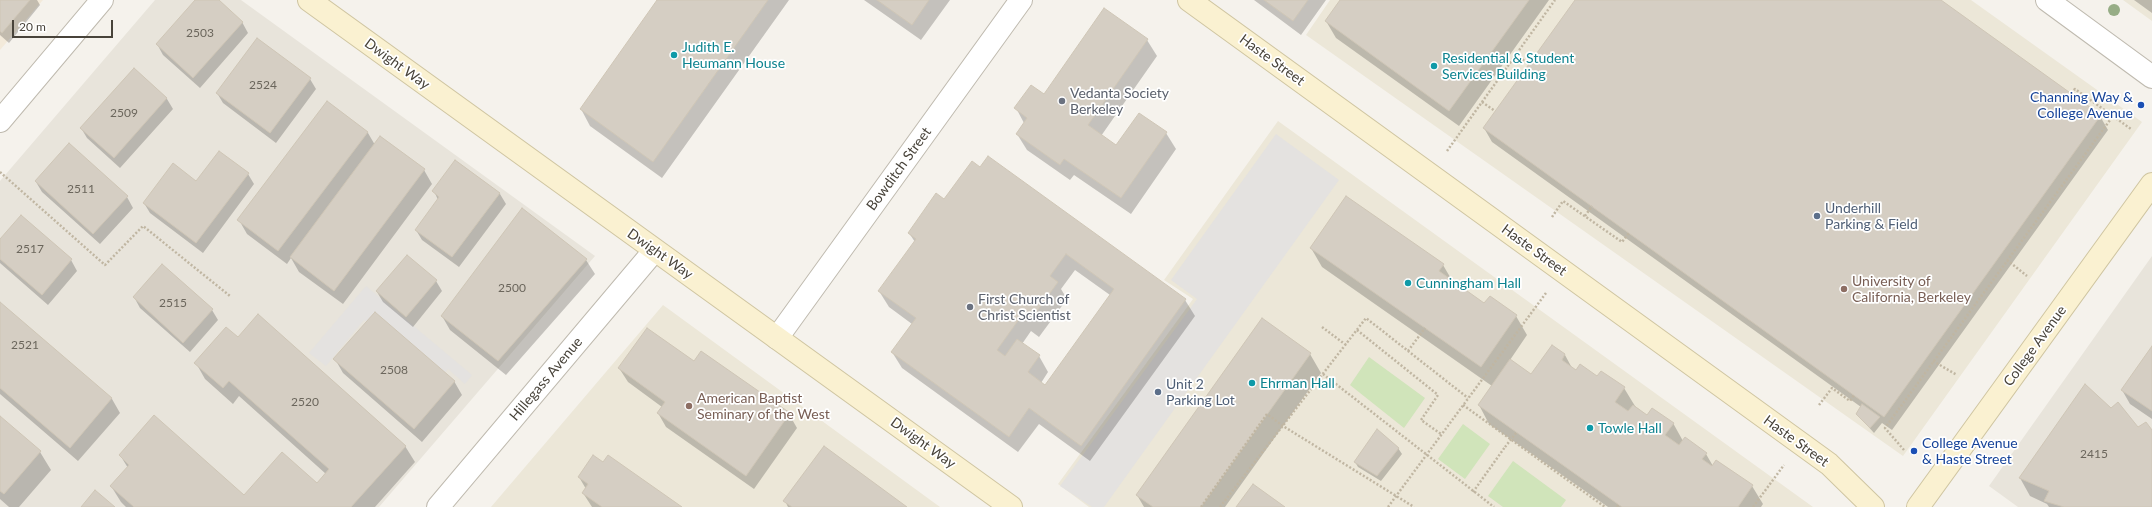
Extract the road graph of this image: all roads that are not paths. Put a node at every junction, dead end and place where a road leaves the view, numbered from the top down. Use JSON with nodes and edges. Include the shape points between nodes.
{"nodes":[{"id":1,"x":102,"y":0,"type":"edge"},
{"id":2,"x":309,"y":0,"type":"edge"},
{"id":3,"x":1021,"y":0,"type":"edge"},
{"id":4,"x":1189,"y":0,"type":"edge"},
{"id":5,"x":2047,"y":0,"type":"edge"},
{"id":6,"x":2152,"y":77,"type":"edge"},
{"id":7,"x":0,"y":121,"type":"edge"},
{"id":8,"x":2152,"y":184,"type":"edge"},
{"id":9,"x":654,"y":251,"type":"junction"},
{"id":10,"x":777,"y":338,"type":"junction"},
{"id":11,"x":438,"y":507,"type":"edge"},
{"id":12,"x":1011,"y":507,"type":"edge"},
{"id":13,"x":1873,"y":507,"type":"edge"},
{"id":14,"x":1918,"y":507,"type":"edge"}],
"edges":[{"from":1,"to":7,"type":"street"},
{"from":2,"to":9,"type":"street","name":"Dwight Way"},
{"from":3,"to":10,"type":"street","name":"Bowditch Street"},
{"from":4,"to":13,"type":"street","name":"Haste Street","via":[[1829,464]]},
{"from":5,"to":6,"type":"street"},
{"from":8,"to":14,"type":"street","name":"College Avenue"},
{"from":9,"to":10,"type":"street","name":"Dwight Way"},
{"from":9,"to":11,"type":"street","name":"Hillegass Avenue"},
{"from":10,"to":12,"type":"street","name":"Dwight Way"}]}
